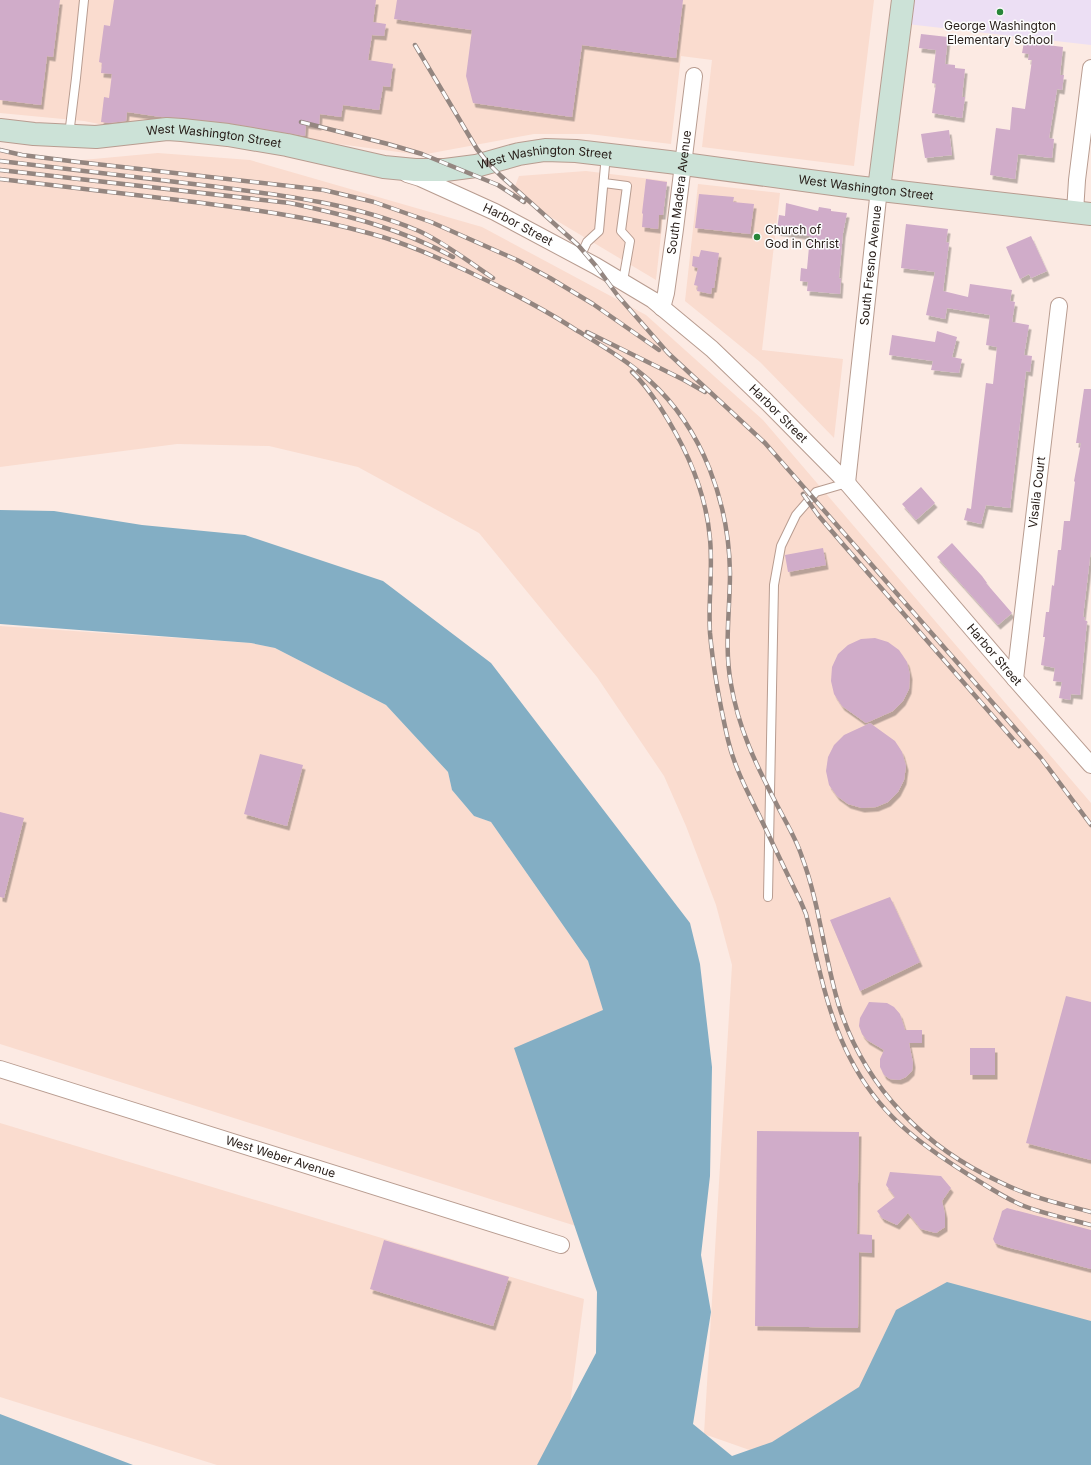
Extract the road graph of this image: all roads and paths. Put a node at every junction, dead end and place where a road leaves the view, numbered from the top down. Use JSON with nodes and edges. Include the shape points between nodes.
{"nodes":[{"id":1,"x":84,"y":0,"type":"edge"},
{"id":2,"x":904,"y":0,"type":"edge"},
{"id":3,"x":1091,"y":68,"type":"edge"},
{"id":4,"x":694,"y":76,"type":"dead end"},
{"id":5,"x":0,"y":130,"type":"edge"},
{"id":6,"x":69,"y":136,"type":"junction"},
{"id":7,"x":606,"y":154,"type":"junction"},
{"id":8,"x":683,"y":164,"type":"junction"},
{"id":9,"x":384,"y":167,"type":"junction"},
{"id":10,"x":604,"y":183,"type":"junction"},
{"id":11,"x":879,"y":189,"type":"junction"},
{"id":12,"x":1083,"y":213,"type":"edge"},
{"id":13,"x":580,"y":257,"type":"junction"},
{"id":14,"x":623,"y":281,"type":"junction"},
{"id":15,"x":1059,"y":306,"type":"dead end"},
{"id":16,"x":662,"y":308,"type":"junction"},
{"id":17,"x":847,"y":483,"type":"junction"},
{"id":18,"x":1015,"y":679,"type":"junction"},
{"id":19,"x":1091,"y":765,"type":"edge"},
{"id":20,"x":768,"y":897,"type":"dead end"},
{"id":21,"x":0,"y":1069,"type":"edge"},
{"id":22,"x":561,"y":1245,"type":"dead end"}],
"edges":[{"from":1,"to":6,"type":"lane"},
{"from":2,"to":11,"type":"street","name":"South Fresno Avenue"},
{"from":3,"to":12,"type":"street","via":[[1077,180]]},
{"from":4,"to":8,"type":"street","name":"South Madera Avenue"},
{"from":5,"to":6,"type":"street","name":"West Washington Street"},
{"from":6,"to":9,"type":"street","name":"West Washington Street","via":[[96,137],[167,129],[182,130],[287,145]]},
{"from":7,"to":8,"type":"street","name":"West Washington Street"},
{"from":7,"to":9,"type":"street","name":"West Washington Street","via":[[545,150],[476,166],[445,170]]},
{"from":7,"to":10,"type":"lane"},
{"from":8,"to":11,"type":"street","name":"West Washington Street"},
{"from":8,"to":16,"type":"street","name":"South Madera Avenue"},
{"from":9,"to":13,"type":"street","name":"Harbor Street","via":[[420,178],[495,212]]},
{"from":10,"to":13,"type":"lane","via":[[599,231],[587,242]]},
{"from":10,"to":14,"type":"lane","via":[[627,186],[621,231],[630,241]]},
{"from":11,"to":12,"type":"street","name":"West Washington Street"},
{"from":11,"to":17,"type":"street","name":"South Fresno Avenue"},
{"from":13,"to":14,"type":"street","name":"Harbor Street"},
{"from":14,"to":16,"type":"street","name":"Harbor Street"},
{"from":15,"to":18,"type":"street","name":"Visalia Court"},
{"from":16,"to":17,"type":"street","name":"Harbor Street","via":[[712,349]]},
{"from":17,"to":18,"type":"street","name":"Harbor Street"},
{"from":17,"to":20,"type":"lane","via":[[816,492],[796,515],[779,554],[774,585]]},
{"from":18,"to":19,"type":"street","name":"Harbor Street"},
{"from":21,"to":22,"type":"street","name":"West Weber Avenue"}]}
